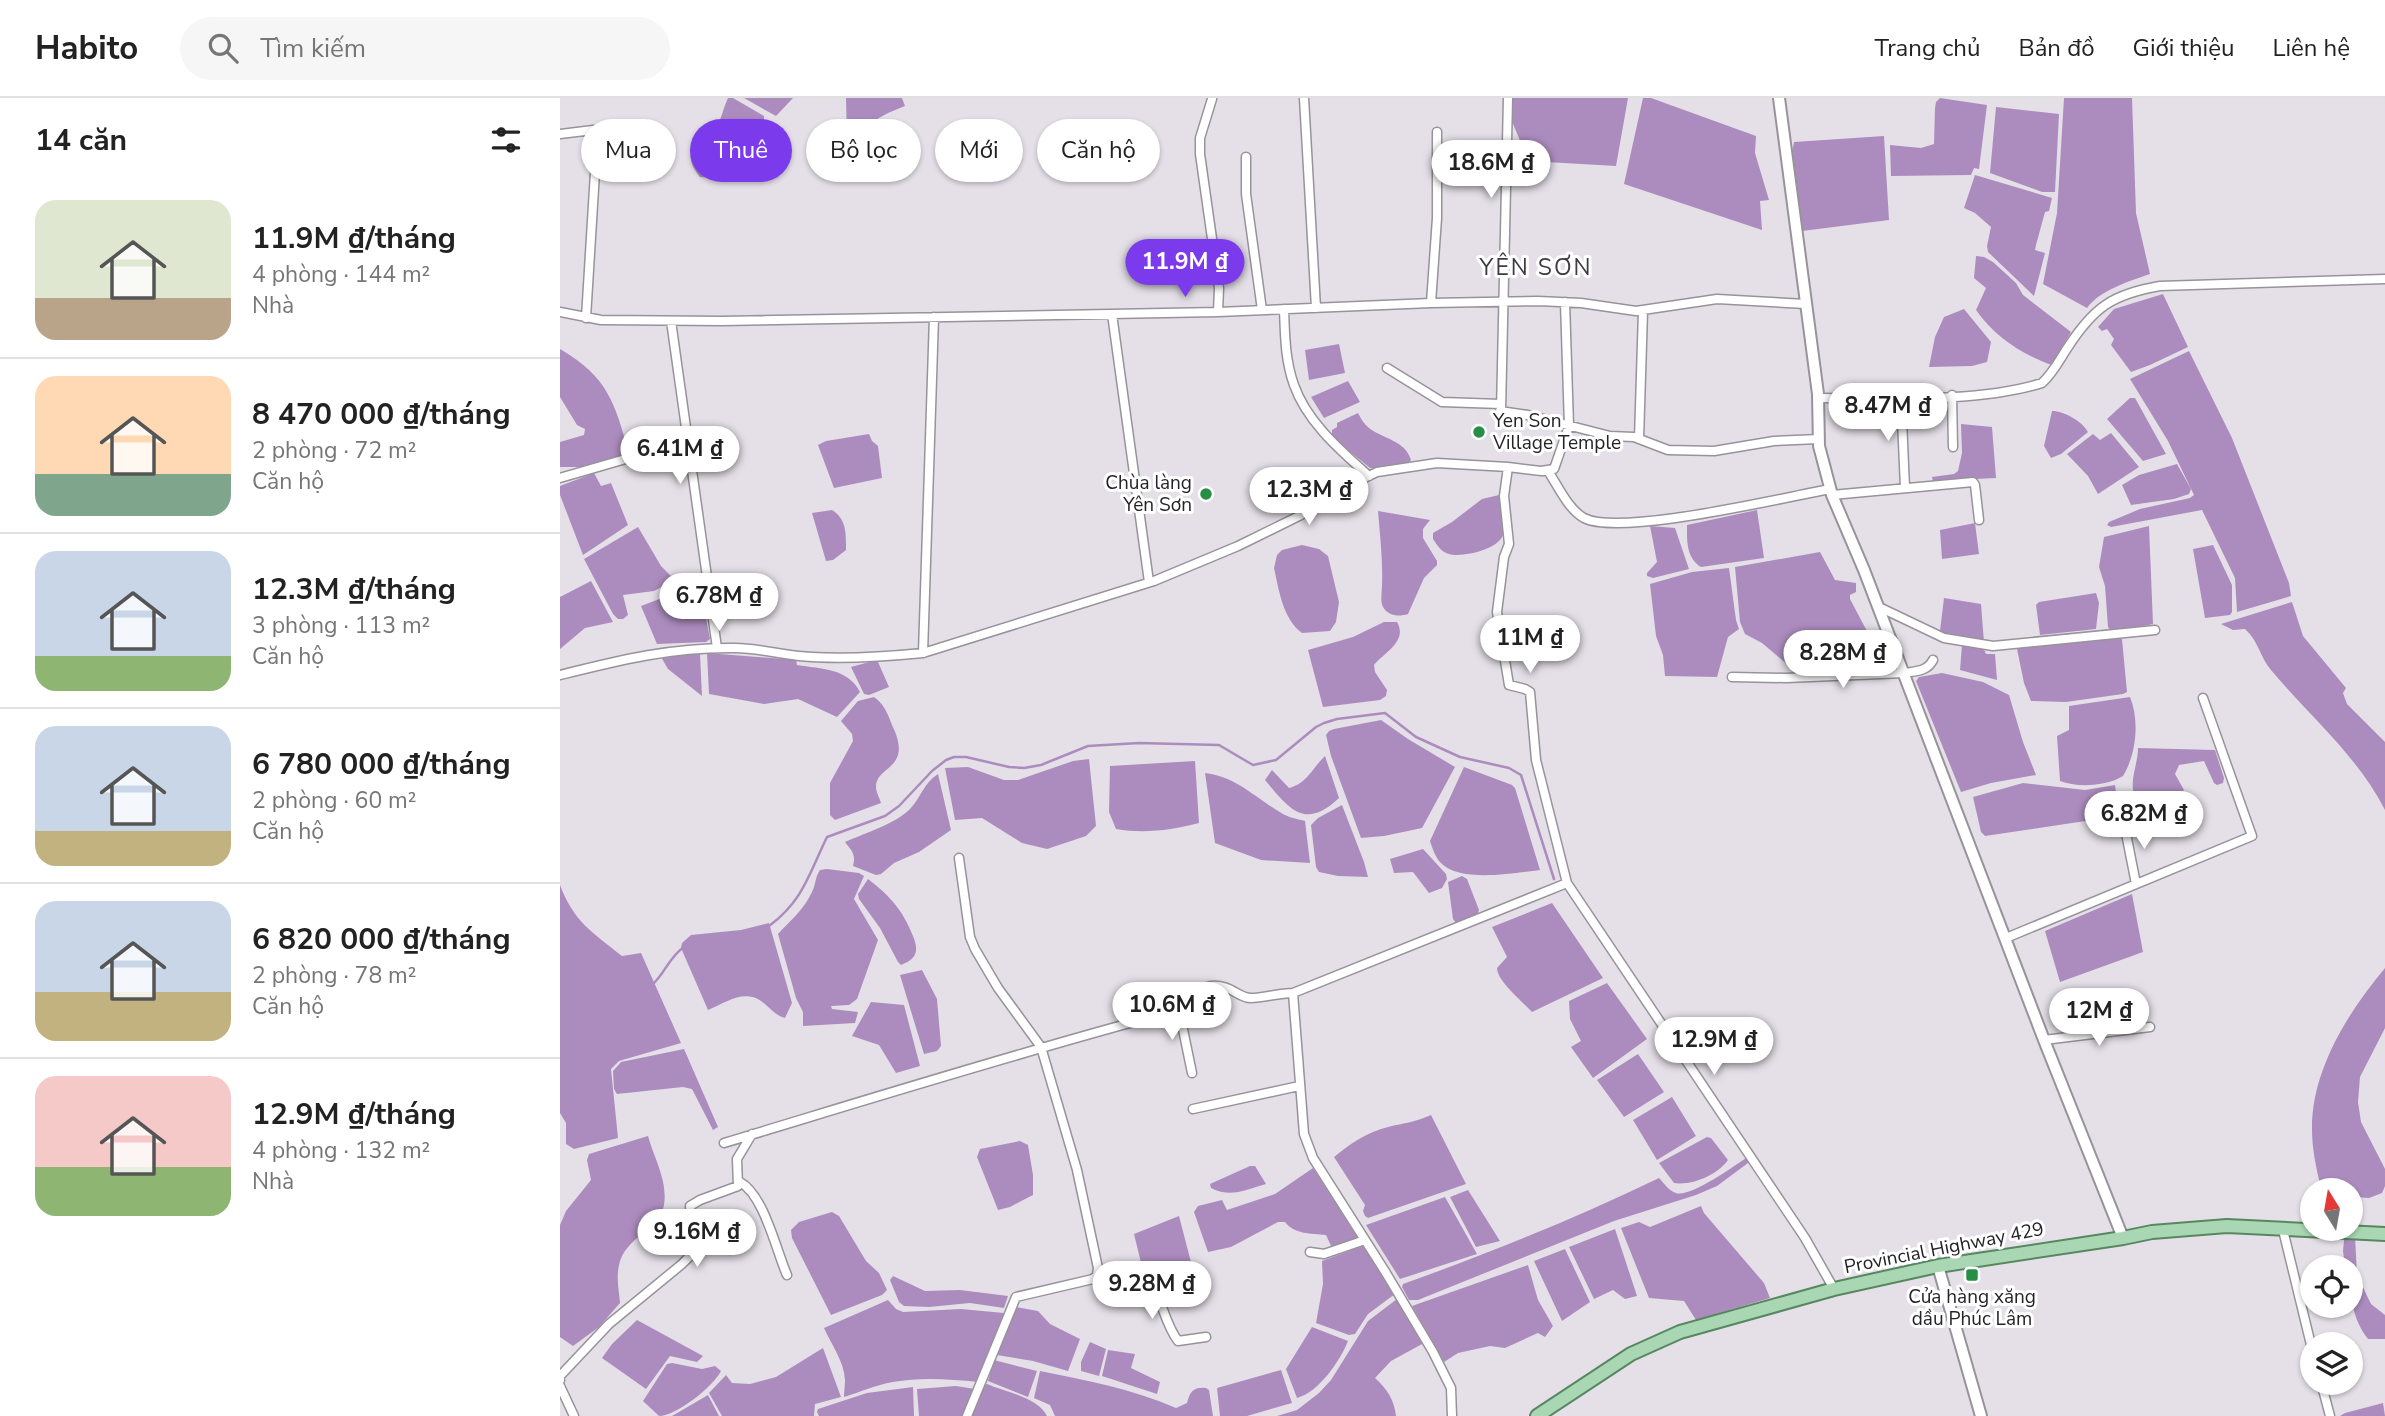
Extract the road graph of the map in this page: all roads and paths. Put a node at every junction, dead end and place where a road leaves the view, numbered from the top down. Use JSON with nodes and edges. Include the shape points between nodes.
{"nodes":[{"id":1,"x":1304,"y":98,"type":"edge"},
{"id":2,"x":1508,"y":98,"type":"edge"},
{"id":3,"x":1779,"y":98,"type":"edge"},
{"id":4,"x":1212,"y":99,"type":"edge"},
{"id":5,"x":1437,"y":132,"type":"dead end"},
{"id":6,"x":560,"y":134,"type":"edge"},
{"id":7,"x":1246,"y":157,"type":"dead end"},
{"id":8,"x":2385,"y":279,"type":"edge"},
{"id":9,"x":1565,"y":302,"type":"junction"},
{"id":10,"x":1431,"y":303,"type":"junction"},
{"id":11,"x":1504,"y":303,"type":"junction"},
{"id":12,"x":1806,"y":304,"type":"junction"},
{"id":13,"x":1316,"y":308,"type":"junction"},
{"id":14,"x":1284,"y":309,"type":"junction"},
{"id":15,"x":1262,"y":310,"type":"junction"},
{"id":16,"x":1643,"y":311,"type":"junction"},
{"id":17,"x":560,"y":312,"type":"edge"},
{"id":18,"x":1218,"y":313,"type":"junction"},
{"id":19,"x":1112,"y":314,"type":"junction"},
{"id":20,"x":934,"y":317,"type":"junction"},
{"id":21,"x":586,"y":318,"type":"junction"},
{"id":22,"x":671,"y":321,"type":"junction"},
{"id":23,"x":1387,"y":368,"type":"dead end"},
{"id":24,"x":1952,"y":395,"type":"junction"},
{"id":25,"x":1901,"y":397,"type":"junction"},
{"id":26,"x":1818,"y":398,"type":"junction"},
{"id":27,"x":1501,"y":409,"type":"junction"},
{"id":28,"x":1569,"y":426,"type":"junction"},
{"id":29,"x":1639,"y":439,"type":"junction"},
{"id":30,"x":1819,"y":439,"type":"junction"},
{"id":31,"x":688,"y":441,"type":"junction"},
{"id":32,"x":1953,"y":447,"type":"dead end"},
{"id":33,"x":1508,"y":467,"type":"junction"},
{"id":34,"x":1548,"y":471,"type":"junction"},
{"id":35,"x":1369,"y":475,"type":"junction"},
{"id":36,"x":560,"y":478,"type":"edge"},
{"id":37,"x":1905,"y":488,"type":"junction"},
{"id":38,"x":1831,"y":492,"type":"junction"},
{"id":39,"x":1979,"y":520,"type":"dead end"},
{"id":40,"x":1149,"y":582,"type":"junction"},
{"id":41,"x":1878,"y":607,"type":"junction"},
{"id":42,"x":2155,"y":630,"type":"dead end"},
{"id":43,"x":717,"y":648,"type":"junction"},
{"id":44,"x":923,"y":653,"type":"junction"},
{"id":45,"x":1933,"y":660,"type":"dead end"},
{"id":46,"x":1904,"y":673,"type":"junction"},
{"id":47,"x":560,"y":675,"type":"edge"},
{"id":48,"x":1732,"y":677,"type":"dead end"},
{"id":49,"x":2203,"y":698,"type":"dead end"},
{"id":50,"x":2124,"y":822,"type":"dead end"},
{"id":51,"x":959,"y":858,"type":"dead end"},
{"id":52,"x":1567,"y":883,"type":"junction"},
{"id":53,"x":2136,"y":884,"type":"junction"},
{"id":54,"x":2006,"y":938,"type":"junction"},
{"id":55,"x":1293,"y":993,"type":"junction"},
{"id":56,"x":1178,"y":1005,"type":"junction"},
{"id":57,"x":2150,"y":1027,"type":"dead end"},
{"id":58,"x":2044,"y":1040,"type":"junction"},
{"id":59,"x":1041,"y":1047,"type":"junction"},
{"id":60,"x":1192,"y":1073,"type":"dead end"},
{"id":61,"x":1299,"y":1086,"type":"junction"},
{"id":62,"x":1193,"y":1109,"type":"dead end"},
{"id":63,"x":752,"y":1134,"type":"junction"},
{"id":64,"x":724,"y":1143,"type":"dead end"},
{"id":65,"x":740,"y":1182,"type":"junction"},
{"id":66,"x":2283,"y":1230,"type":"junction"},
{"id":67,"x":2385,"y":1234,"type":"edge"},
{"id":68,"x":2123,"y":1238,"type":"junction"},
{"id":69,"x":1365,"y":1240,"type":"junction"},
{"id":70,"x":1310,"y":1252,"type":"dead end"},
{"id":71,"x":1938,"y":1266,"type":"junction"},
{"id":72,"x":788,"y":1275,"type":"dead end"},
{"id":73,"x":1097,"y":1275,"type":"junction"},
{"id":74,"x":1834,"y":1289,"type":"junction"},
{"id":75,"x":2308,"y":1332,"type":"edge"},
{"id":76,"x":1206,"y":1337,"type":"dead end"},
{"id":77,"x":560,"y":1380,"type":"edge"},
{"id":78,"x":560,"y":1386,"type":"edge"},
{"id":79,"x":2324,"y":1395,"type":"edge"},
{"id":80,"x":574,"y":1416,"type":"edge"},
{"id":81,"x":967,"y":1416,"type":"edge"},
{"id":82,"x":1452,"y":1416,"type":"edge"},
{"id":83,"x":1537,"y":1416,"type":"edge"},
{"id":84,"x":1981,"y":1416,"type":"edge"},
{"id":85,"x":2330,"y":1416,"type":"edge"}],
"edges":[{"from":1,"to":13,"type":"street"},
{"from":2,"to":11,"type":"street"},
{"from":3,"to":12,"type":"street"},
{"from":4,"to":18,"type":"street","via":[[1200,154],[1219,288]]},
{"from":5,"to":10,"type":"street"},
{"from":6,"to":21,"type":"street","via":[[593,130],[597,140]]},
{"from":7,"to":15,"type":"street","via":[[1246,194]]},
{"from":8,"to":24,"type":"street","via":[[2160,286],[2131,291],[2101,307],[2042,383]]},
{"from":9,"to":11,"type":"street"},
{"from":9,"to":16,"type":"street"},
{"from":9,"to":28,"type":"street"},
{"from":10,"to":11,"type":"street"},
{"from":10,"to":13,"type":"street"},
{"from":11,"to":27,"type":"street"},
{"from":12,"to":16,"type":"street","via":[[1717,299]]},
{"from":12,"to":26,"type":"street"},
{"from":13,"to":14,"type":"street"},
{"from":14,"to":15,"type":"street"},
{"from":14,"to":35,"type":"street","via":[[1294,387],[1315,422]]},
{"from":15,"to":18,"type":"street"},
{"from":16,"to":29,"type":"street"},
{"from":17,"to":21,"type":"street"},
{"from":18,"to":19,"type":"street"},
{"from":19,"to":20,"type":"street"},
{"from":19,"to":40,"type":"street"},
{"from":20,"to":22,"type":"street"},
{"from":20,"to":44,"type":"street"},
{"from":21,"to":22,"type":"street"},
{"from":22,"to":31,"type":"street"},
{"from":23,"to":27,"type":"street","via":[[1442,402]]},
{"from":24,"to":25,"type":"street"},
{"from":24,"to":32,"type":"street"},
{"from":25,"to":26,"type":"street"},
{"from":25,"to":37,"type":"street"},
{"from":26,"to":30,"type":"street"},
{"from":27,"to":28,"type":"street"},
{"from":28,"to":29,"type":"street"},
{"from":28,"to":34,"type":"street","via":[[1557,463]]},
{"from":29,"to":30,"type":"street","via":[[1668,450],[1714,451],[1774,440]]},
{"from":30,"to":38,"type":"street"},
{"from":31,"to":36,"type":"street"},
{"from":31,"to":43,"type":"street"},
{"from":33,"to":34,"type":"street"},
{"from":33,"to":35,"type":"street","via":[[1437,463]]},
{"from":33,"to":52,"type":"street","via":[[1504,496],[1509,544],[1497,612],[1508,685],[1530,692],[1536,760]]},
{"from":34,"to":38,"type":"street","via":[[1577,512],[1609,524]]},
{"from":35,"to":40,"type":"street","via":[[1238,546]]},
{"from":37,"to":38,"type":"street"},
{"from":37,"to":39,"type":"street","via":[[1974,483]]},
{"from":38,"to":41,"type":"street"},
{"from":40,"to":44,"type":"street"},
{"from":41,"to":42,"type":"street","via":[[1944,638],[1993,646]]},
{"from":41,"to":46,"type":"street"},
{"from":43,"to":44,"type":"street","via":[[800,656]]},
{"from":43,"to":47,"type":"street","via":[[638,655]]},
{"from":45,"to":46,"type":"street","via":[[1923,670]]},
{"from":46,"to":48,"type":"street"},
{"from":46,"to":54,"type":"street"},
{"from":49,"to":53,"type":"street","via":[[2252,836]]},
{"from":50,"to":53,"type":"street"},
{"from":51,"to":59,"type":"street","via":[[975,950]]},
{"from":52,"to":55,"type":"street"},
{"from":52,"to":74,"type":"street","via":[[1805,1238]]},
{"from":53,"to":54,"type":"street"},
{"from":54,"to":58,"type":"street"},
{"from":55,"to":56,"type":"street","via":[[1249,998],[1213,986],[1193,992]]},
{"from":55,"to":61,"type":"street"},
{"from":56,"to":59,"type":"street"},
{"from":56,"to":60,"type":"street"},
{"from":57,"to":58,"type":"street"},
{"from":58,"to":68,"type":"street"},
{"from":59,"to":63,"type":"street"},
{"from":59,"to":73,"type":"street","via":[[1077,1170]]},
{"from":61,"to":62,"type":"street"},
{"from":61,"to":69,"type":"street","via":[[1304,1134],[1313,1158]]},
{"from":63,"to":64,"type":"street"},
{"from":63,"to":65,"type":"street","via":[[737,1159]]},
{"from":65,"to":72,"type":"street","via":[[757,1199]]},
{"from":65,"to":77,"type":"street","via":[[732,1190],[690,1206],[694,1252],[609,1324]]},
{"from":66,"to":67,"type":"main road","name":"Provincial Highway 429"},
{"from":66,"to":68,"type":"main road","name":"Provincial Highway 429","via":[[2227,1226]]},
{"from":66,"to":75,"type":"street"},
{"from":68,"to":71,"type":"main road","name":"Provincial Highway 429"},
{"from":69,"to":70,"type":"street","via":[[1324,1254]]},
{"from":69,"to":82,"type":"street","via":[[1451,1388]]},
{"from":71,"to":74,"type":"main road","name":"Provincial Highway 429"},
{"from":71,"to":84,"type":"street"},
{"from":73,"to":76,"type":"street","via":[[1152,1284],[1178,1341]]},
{"from":73,"to":81,"type":"street","via":[[1016,1297]]},
{"from":74,"to":83,"type":"main road","name":"Provincial Highway 429","via":[[1657,1341],[1610,1366]]},
{"from":78,"to":80,"type":"street"},
{"from":79,"to":85,"type":"street"}]}
